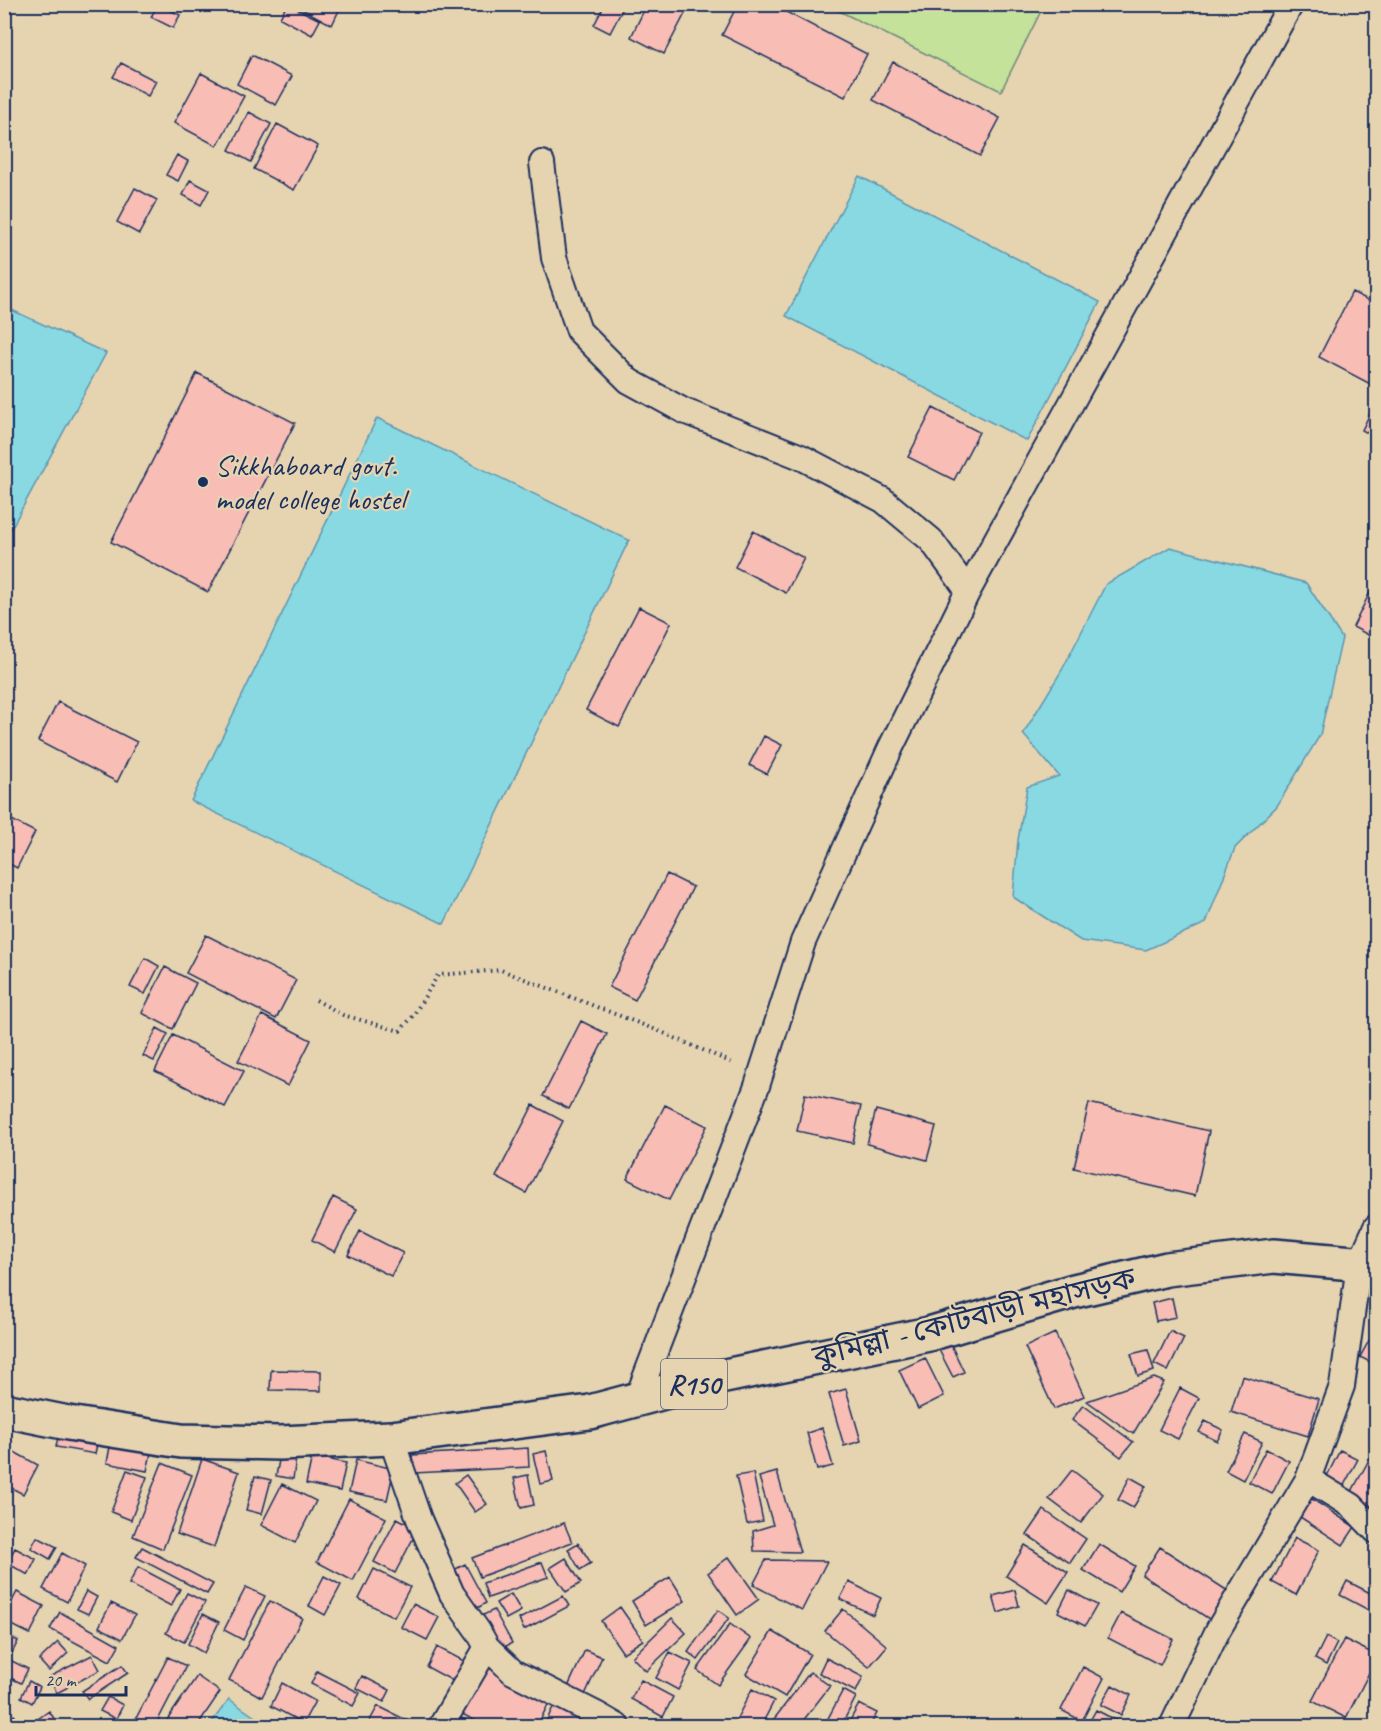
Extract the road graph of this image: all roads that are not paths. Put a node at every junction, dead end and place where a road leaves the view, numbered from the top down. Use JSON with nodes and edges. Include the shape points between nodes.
{"nodes":[{"id":1,"x":1291,"y":4,"type":"edge"},
{"id":2,"x":542,"y":163,"type":"dead end"},
{"id":3,"x":968,"y":591,"type":"junction"},
{"id":4,"x":1377,"y":1227,"type":"edge"},
{"id":5,"x":1368,"y":1265,"type":"edge"},
{"id":6,"x":637,"y":1399,"type":"junction"},
{"id":7,"x":4,"y":1410,"type":"edge"},
{"id":8,"x":391,"y":1438,"type":"junction"},
{"id":9,"x":1308,"y":1479,"type":"junction"},
{"id":10,"x":1377,"y":1531,"type":"edge"},
{"id":11,"x":487,"y":1647,"type":"junction"},
{"id":12,"x":441,"y":1726,"type":"edge"},
{"id":13,"x":617,"y":1726,"type":"edge"},
{"id":14,"x":1172,"y":1726,"type":"edge"}],
"edges":[{"from":1,"to":3,"type":"street"},
{"from":2,"to":3,"type":"street","via":[[554,258],[579,331],[629,381],[684,411],[801,457],[883,500],[931,540]]},
{"from":3,"to":6,"type":"street","via":[[891,747],[803,942],[761,1075]]},
{"from":4,"to":5,"type":"street"},
{"from":5,"to":6,"type":"main road","name":"কুমিল্লা - কোটবাড়ী মহাসড়ক","number":"R150","via":[[1274,1256],[1167,1269],[1074,1291],[929,1334],[720,1377]]},
{"from":5,"to":9,"type":"street","via":[[1342,1386]]},
{"from":6,"to":8,"type":"main road","name":"কুমিল্লা - কোটবাড়ী মহাসড়ক","number":"R150","via":[[590,1412]]},
{"from":7,"to":8,"type":"main road","name":"কুমিল্লা - কোটবাড়ী মহাসড়ক","number":"R150","via":[[181,1441],[280,1443]]},
{"from":8,"to":11,"type":"street","via":[[419,1519],[452,1594]]},
{"from":9,"to":10,"type":"street","via":[[1352,1506]]},
{"from":9,"to":14,"type":"street","via":[[1218,1630]]},
{"from":11,"to":12,"type":"street"},
{"from":11,"to":13,"type":"street","via":[[513,1672]]}]}
